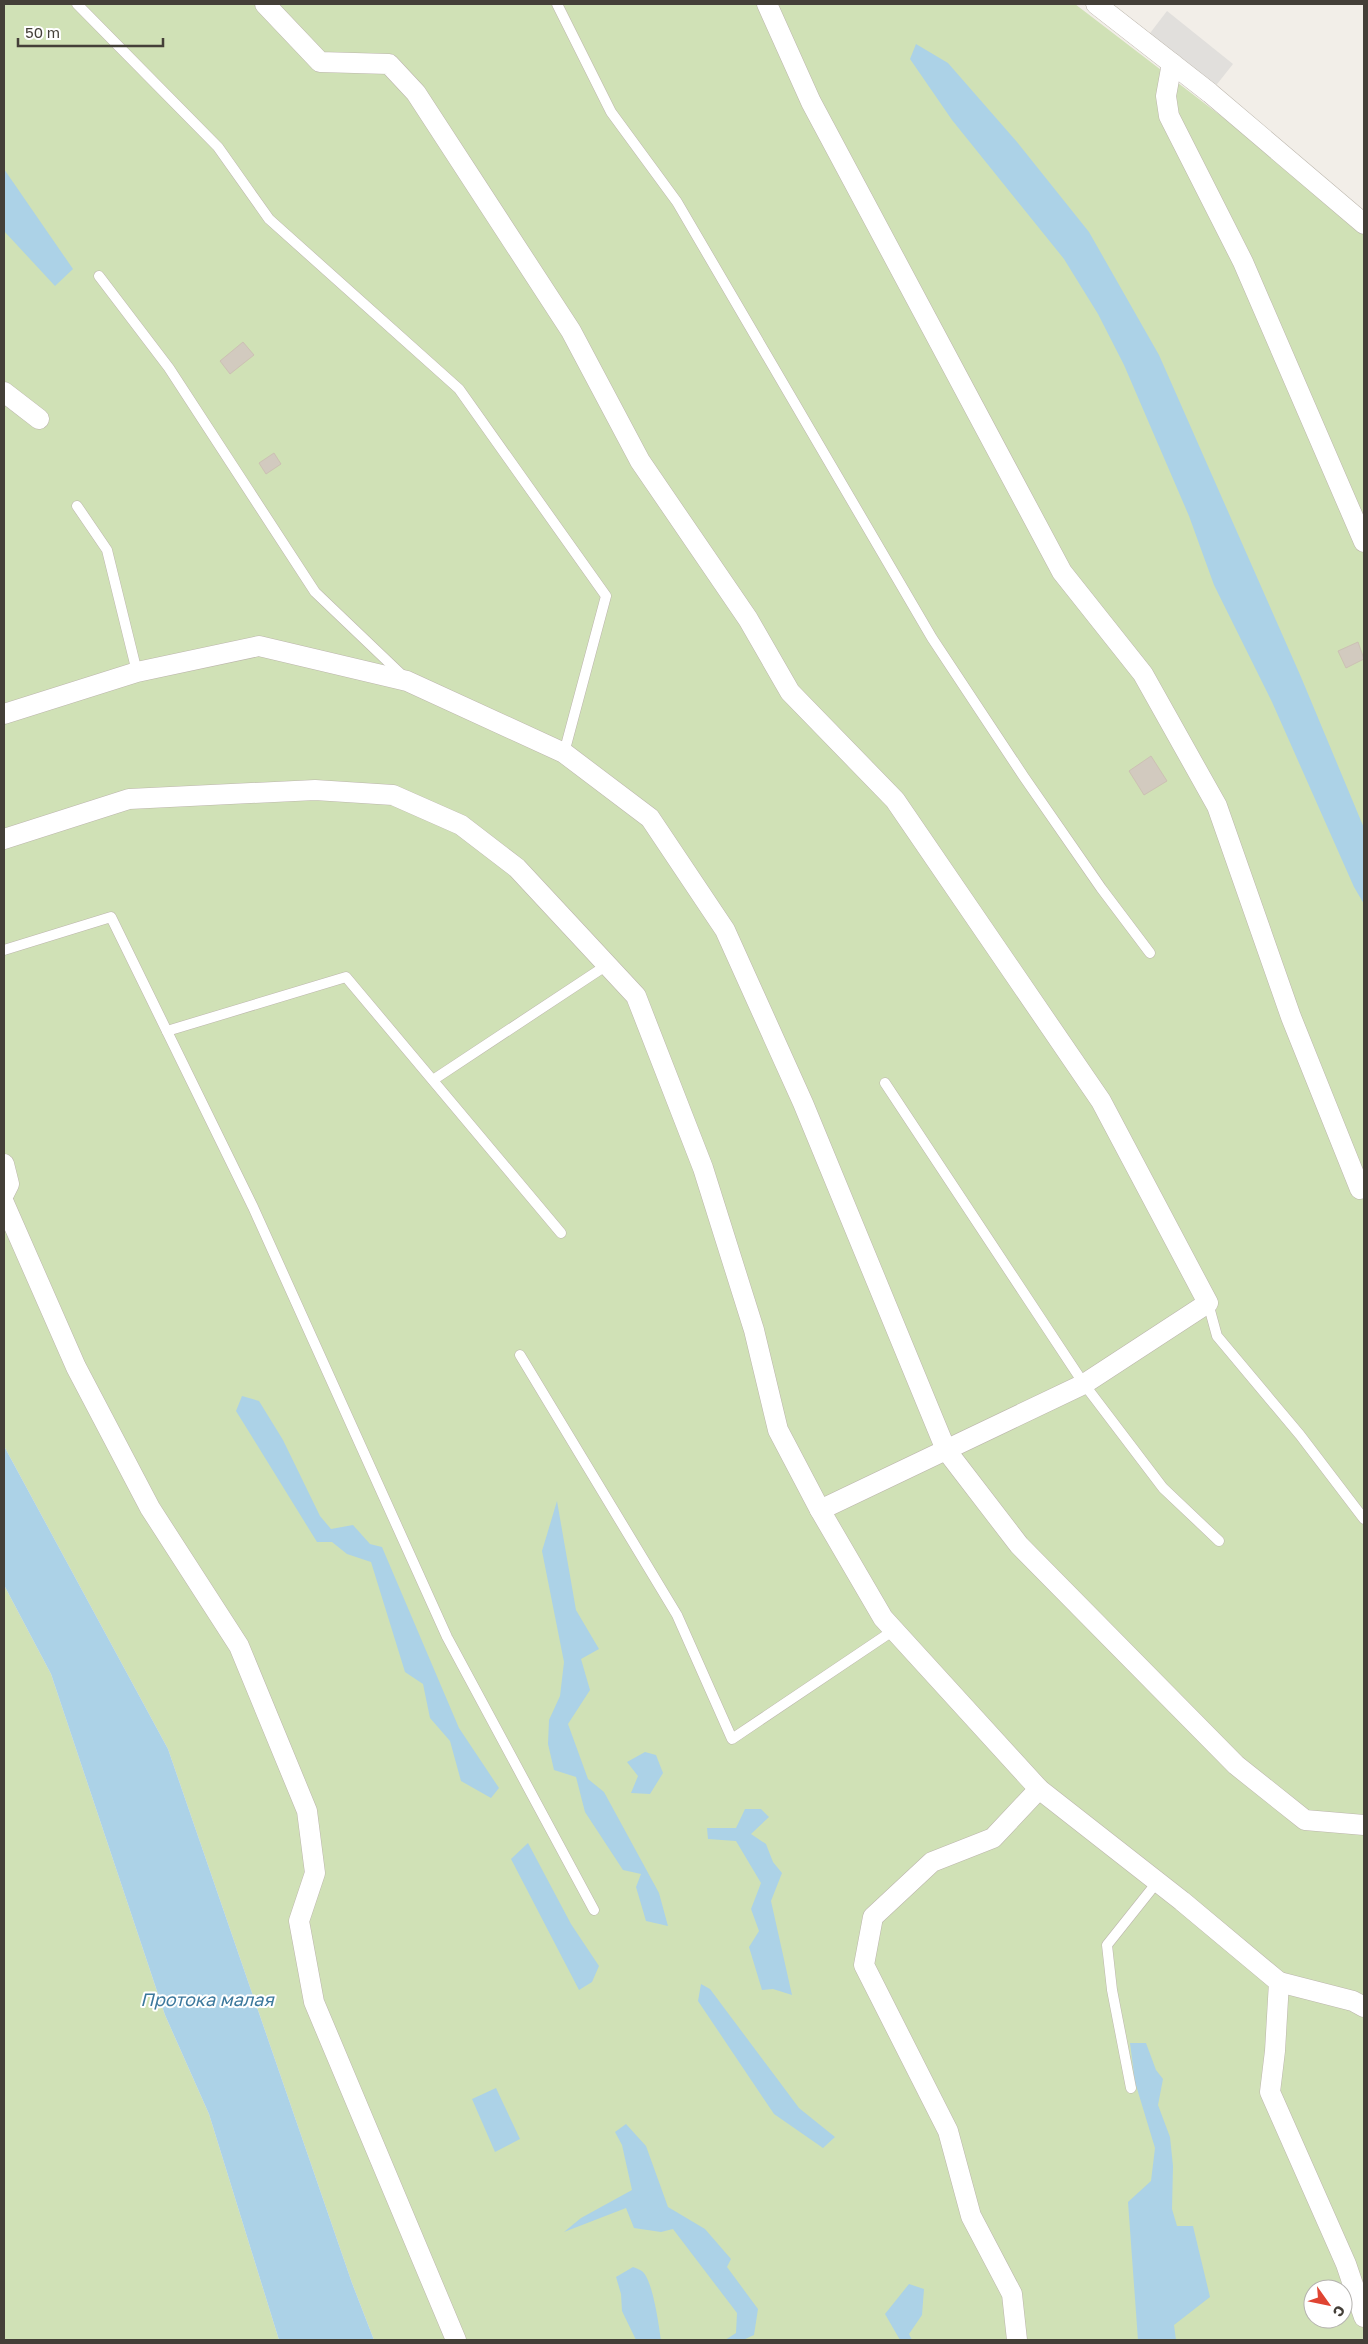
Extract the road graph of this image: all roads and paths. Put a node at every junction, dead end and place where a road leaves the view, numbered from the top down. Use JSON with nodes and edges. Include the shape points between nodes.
{"nodes":[{"id":1,"x":77,"y":4,"type":"edge"},
{"id":2,"x":265,"y":4,"type":"edge"},
{"id":3,"x":558,"y":4,"type":"edge"},
{"id":4,"x":767,"y":4,"type":"edge"},
{"id":5,"x":1096,"y":4,"type":"edge"},
{"id":6,"x":1172,"y":63,"type":"junction"},
{"id":7,"x":1364,"y":224,"type":"edge"},
{"id":8,"x":99,"y":276,"type":"dead end"},
{"id":9,"x":4,"y":392,"type":"edge"},
{"id":10,"x":39,"y":419,"type":"dead end"},
{"id":11,"x":77,"y":506,"type":"dead end"},
{"id":12,"x":1364,"y":542,"type":"edge"},
{"id":13,"x":137,"y":672,"type":"junction"},
{"id":14,"x":407,"y":680,"type":"junction"},
{"id":15,"x":4,"y":714,"type":"edge"},
{"id":16,"x":564,"y":753,"type":"junction"},
{"id":17,"x":4,"y":839,"type":"edge"},
{"id":18,"x":4,"y":950,"type":"edge"},
{"id":19,"x":1150,"y":953,"type":"dead end"},
{"id":20,"x":607,"y":966,"type":"junction"},
{"id":21,"x":166,"y":1031,"type":"junction"},
{"id":22,"x":433,"y":1080,"type":"junction"},
{"id":23,"x":885,"y":1083,"type":"dead end"},
{"id":24,"x":4,"y":1164,"type":"edge"},
{"id":25,"x":1360,"y":1189,"type":"dead end"},
{"id":26,"x":4,"y":1194,"type":"edge"},
{"id":27,"x":4,"y":1203,"type":"edge"},
{"id":28,"x":562,"y":1233,"type":"dead end"},
{"id":29,"x":1208,"y":1303,"type":"junction"},
{"id":30,"x":520,"y":1355,"type":"dead end"},
{"id":31,"x":1084,"y":1384,"type":"junction"},
{"id":32,"x":946,"y":1450,"type":"junction"},
{"id":33,"x":820,"y":1510,"type":"junction"},
{"id":34,"x":1364,"y":1519,"type":"edge"},
{"id":35,"x":1218,"y":1541,"type":"dead end"},
{"id":36,"x":894,"y":1630,"type":"junction"},
{"id":37,"x":1039,"y":1789,"type":"junction"},
{"id":38,"x":1364,"y":1825,"type":"edge"},
{"id":39,"x":1158,"y":1882,"type":"junction"},
{"id":40,"x":594,"y":1910,"type":"dead end"},
{"id":41,"x":1279,"y":1982,"type":"junction"},
{"id":42,"x":1364,"y":2007,"type":"edge"},
{"id":43,"x":1131,"y":2088,"type":"dead end"},
{"id":44,"x":1364,"y":2317,"type":"edge"},
{"id":45,"x":456,"y":2340,"type":"edge"},
{"id":46,"x":1017,"y":2340,"type":"edge"}],
"edges":[{"from":1,"to":16,"type":"lane","via":[[218,147],[269,219],[459,389],[606,596]]},
{"from":2,"to":29,"type":"street","via":[[320,62],[389,64],[416,93],[571,331],[640,461],[748,619],[790,692],[895,800],[1101,1101]]},
{"from":3,"to":19,"type":"lane","via":[[611,112],[677,202],[932,638],[1029,785]]},
{"from":4,"to":25,"type":"street","via":[[811,102],[1062,572],[1143,674],[1217,806],[1291,1017]]},
{"from":5,"to":6,"type":"street"},
{"from":6,"to":7,"type":"street"},
{"from":6,"to":12,"type":"street","via":[[1166,96],[1169,116],[1243,262]]},
{"from":8,"to":14,"type":"lane","via":[[169,368],[315,592]]},
{"from":9,"to":10,"type":"street"},
{"from":11,"to":13,"type":"lane","via":[[107,550]]},
{"from":13,"to":14,"type":"street","via":[[259,646]]},
{"from":13,"to":15,"type":"street"},
{"from":14,"to":16,"type":"street"},
{"from":16,"to":32,"type":"street","via":[[650,818],[725,930],[803,1103]]},
{"from":17,"to":20,"type":"street","via":[[129,799],[315,790],[392,795],[461,825],[517,868]]},
{"from":18,"to":21,"type":"lane","via":[[111,917]]},
{"from":20,"to":22,"type":"lane"},
{"from":20,"to":33,"type":"street","via":[[636,996],[700,1159],[754,1330],[778,1430]]},
{"from":21,"to":22,"type":"lane","via":[[346,977]]},
{"from":21,"to":40,"type":"lane","via":[[253,1207],[447,1637]]},
{"from":22,"to":28,"type":"lane"},
{"from":23,"to":31,"type":"lane"},
{"from":24,"to":26,"type":"street","via":[[9,1184]]},
{"from":27,"to":45,"type":"street","via":[[76,1367],[150,1508],[239,1646],[307,1811],[315,1873],[300,1921],[314,2002]]},
{"from":29,"to":31,"type":"street"},
{"from":29,"to":34,"type":"lane","via":[[1217,1336],[1300,1435]]},
{"from":30,"to":36,"type":"lane","via":[[677,1615],[732,1739]]},
{"from":31,"to":32,"type":"street"},
{"from":31,"to":35,"type":"lane","via":[[1164,1488]]},
{"from":32,"to":33,"type":"street"},
{"from":32,"to":38,"type":"street","via":[[1018,1545],[1236,1764],[1305,1820]]},
{"from":33,"to":36,"type":"street","via":[[883,1618]]},
{"from":36,"to":37,"type":"street"},
{"from":37,"to":39,"type":"street"},
{"from":37,"to":46,"type":"street","via":[[993,1838],[932,1862],[873,1917],[864,1964],[948,2131],[971,2216],[1012,2294]]},
{"from":39,"to":41,"type":"street"},
{"from":39,"to":43,"type":"lane","via":[[1107,1945],[1112,1990]]},
{"from":41,"to":42,"type":"street","via":[[1353,2001]]},
{"from":41,"to":44,"type":"street","via":[[1270,2092],[1346,2264]]}]}
